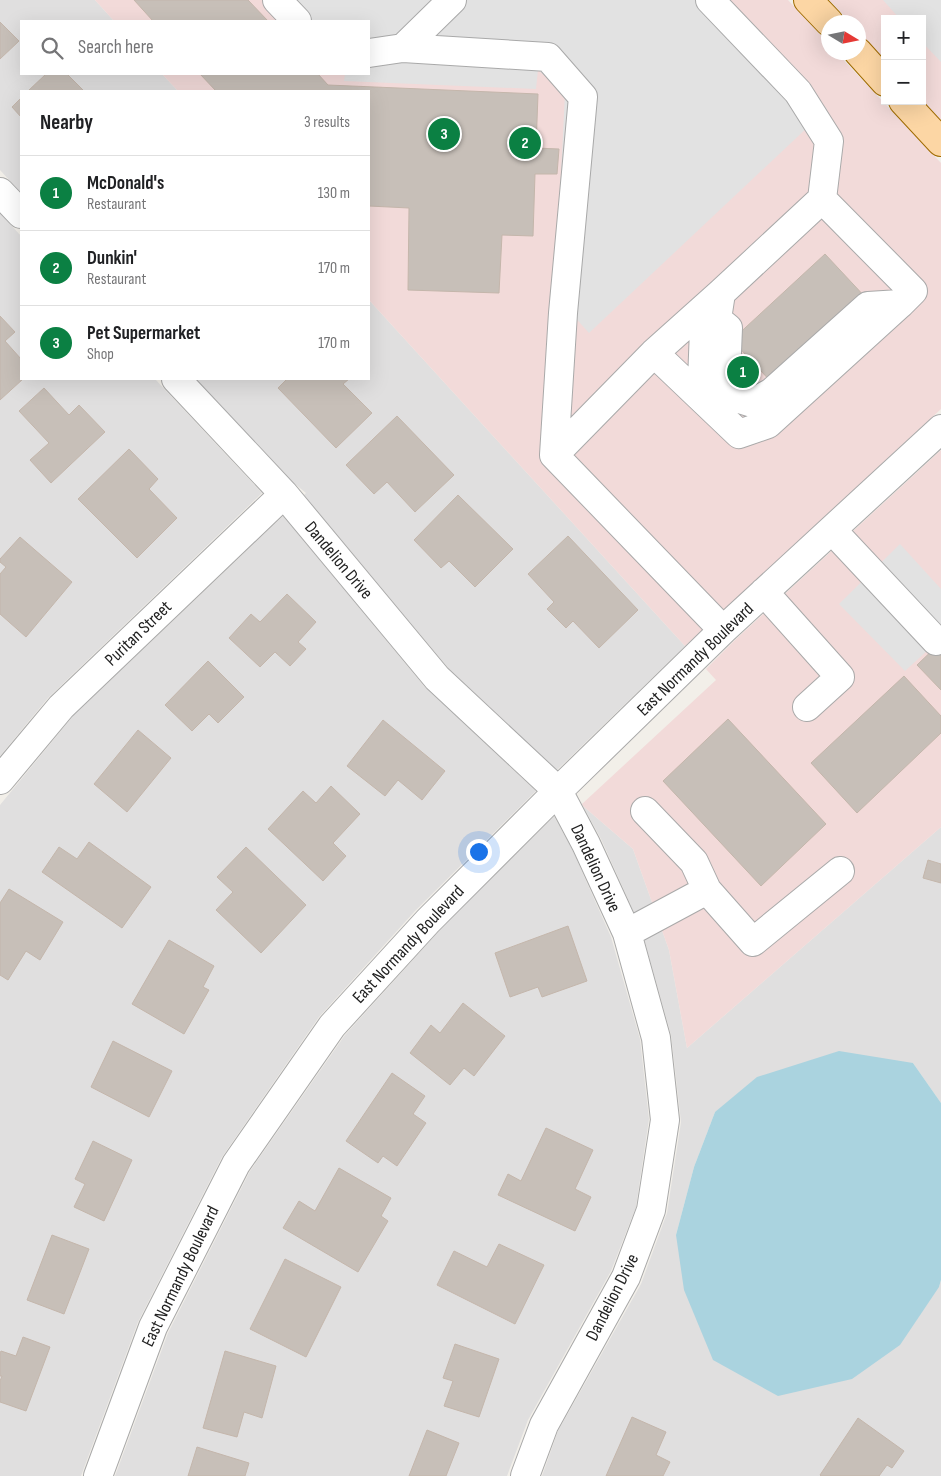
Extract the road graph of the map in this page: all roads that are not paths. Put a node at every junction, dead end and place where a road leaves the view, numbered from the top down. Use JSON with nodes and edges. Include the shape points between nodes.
{"nodes":[{"id":1,"x":277,"y":0,"type":"edge"},
{"id":2,"x":452,"y":0,"type":"edge"},
{"id":3,"x":710,"y":0,"type":"edge"},
{"id":4,"x":808,"y":0,"type":"edge"},
{"id":5,"x":822,"y":15,"type":"edge"},
{"id":6,"x":297,"y":20,"type":"edge"},
{"id":7,"x":403,"y":48,"type":"junction"},
{"id":8,"x":370,"y":53,"type":"edge"},
{"id":9,"x":865,"y":60,"type":"edge"},
{"id":10,"x":881,"y":78,"type":"edge"},
{"id":11,"x":907,"y":105,"type":"edge"},
{"id":12,"x":941,"y":142,"type":"edge"},
{"id":13,"x":0,"y":192,"type":"edge"},
{"id":14,"x":822,"y":200,"type":"junction"},
{"id":15,"x":20,"y":213,"type":"edge"},
{"id":16,"x":900,"y":304,"type":"junction"},
{"id":17,"x":719,"y":306,"type":"junction"},
{"id":18,"x":654,"y":353,"type":"junction"},
{"id":19,"x":177,"y":380,"type":"edge"},
{"id":20,"x":937,"y":442,"type":"edge"},
{"id":21,"x":554,"y":456,"type":"junction"},
{"id":22,"x":284,"y":494,"type":"junction"},
{"id":23,"x":832,"y":530,"type":"junction"},
{"id":24,"x":764,"y":592,"type":"junction"},
{"id":25,"x":723,"y":630,"type":"junction"},
{"id":26,"x":936,"y":641,"type":"dead end"},
{"id":27,"x":807,"y":706,"type":"dead end"},
{"id":28,"x":0,"y":780,"type":"edge"},
{"id":29,"x":558,"y":791,"type":"junction"},
{"id":30,"x":645,"y":811,"type":"dead end"},
{"id":31,"x":840,"y":871,"type":"dead end"},
{"id":32,"x":707,"y":890,"type":"junction"},
{"id":33,"x":626,"y":933,"type":"junction"},
{"id":34,"x":98,"y":1476,"type":"edge"},
{"id":35,"x":524,"y":1476,"type":"edge"}],
"edges":[{"from":1,"to":6,"type":"street"},
{"from":2,"to":7,"type":"street"},
{"from":3,"to":14,"type":"street","via":[[798,92],[829,141]]},
{"from":4,"to":5,"type":"main road"},
{"from":7,"to":8,"type":"street"},
{"from":7,"to":21,"type":"street","via":[[548,57],[583,97],[563,313]]},
{"from":9,"to":10,"type":"main road"},
{"from":11,"to":12,"type":"main road"},
{"from":13,"to":15,"type":"street"},
{"from":14,"to":16,"type":"street","via":[[913,291]]},
{"from":14,"to":17,"type":"street"},
{"from":16,"to":17,"type":"street","via":[[868,306],[772,392],[752,403],[717,392],[726,376],[728,328]]},
{"from":16,"to":18,"type":"street","via":[[768,424],[739,434]]},
{"from":17,"to":18,"type":"street"},
{"from":18,"to":21,"type":"street"},
{"from":19,"to":22,"type":"street","name":"Dandelion Drive"},
{"from":20,"to":23,"type":"street","name":"East Normandy Boulevard"},
{"from":21,"to":25,"type":"street"},
{"from":22,"to":28,"type":"street","name":"Puritan Street","via":[[61,707]]},
{"from":22,"to":29,"type":"street","name":"Dandelion Drive","via":[[437,678]]},
{"from":23,"to":24,"type":"street","name":"East Normandy Boulevard"},
{"from":23,"to":26,"type":"street"},
{"from":24,"to":25,"type":"street","name":"East Normandy Boulevard"},
{"from":24,"to":27,"type":"street","via":[[840,677]]},
{"from":25,"to":29,"type":"street","name":"East Normandy Boulevard"},
{"from":29,"to":33,"type":"street","name":"Dandelion Drive"},
{"from":29,"to":34,"type":"street","name":"East Normandy Boulevard","via":[[428,921],[332,1026],[236,1164],[152,1327]]},
{"from":30,"to":32,"type":"street","via":[[694,862]]},
{"from":31,"to":32,"type":"street","via":[[753,942]]},
{"from":32,"to":33,"type":"street"},
{"from":33,"to":35,"type":"street","name":"Dandelion Drive","via":[[656,1038],[665,1120],[651,1210],[626,1277],[544,1425]]}]}
